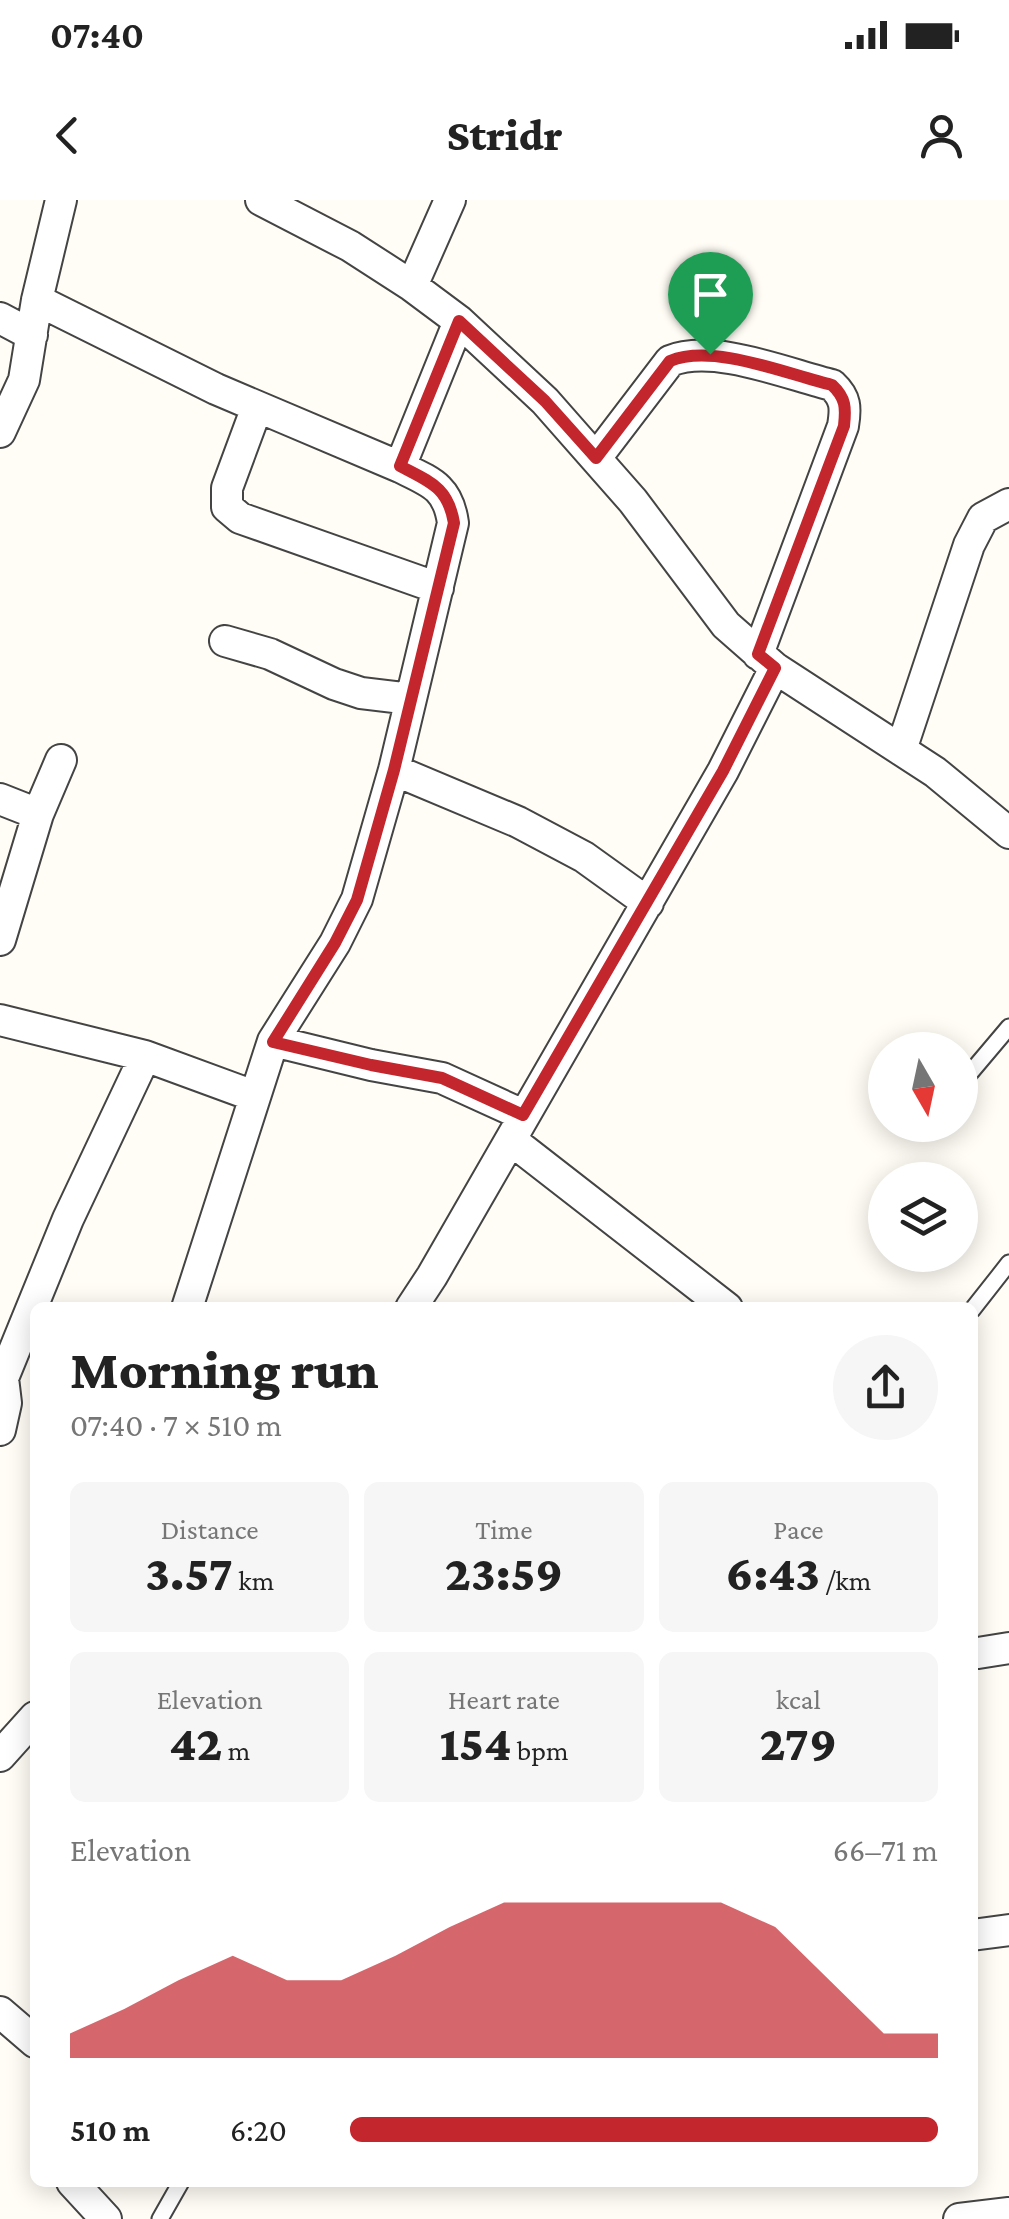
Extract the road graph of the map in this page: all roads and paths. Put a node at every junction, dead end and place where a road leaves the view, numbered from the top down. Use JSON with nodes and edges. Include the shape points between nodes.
{"nodes":[{"id":1,"x":60,"y":200,"type":"edge"},
{"id":2,"x":261,"y":200,"type":"edge"},
{"id":3,"x":450,"y":200,"type":"edge"},
{"id":4,"x":412,"y":286,"type":"junction"},
{"id":5,"x":37,"y":300,"type":"junction"},
{"id":6,"x":0,"y":318,"type":"edge"},
{"id":7,"x":459,"y":321,"type":"junction"},
{"id":8,"x":32,"y":335,"type":"junction"},
{"id":9,"x":257,"y":406,"type":"junction"},
{"id":10,"x":0,"y":432,"type":"edge"},
{"id":11,"x":596,"y":458,"type":"junction"},
{"id":12,"x":400,"y":466,"type":"junction"},
{"id":13,"x":1009,"y":504,"type":"edge"},
{"id":14,"x":438,"y":588,"type":"junction"},
{"id":15,"x":225,"y":641,"type":"dead end"},
{"id":16,"x":767,"y":661,"type":"junction"},
{"id":17,"x":411,"y":699,"type":"junction"},
{"id":18,"x":901,"y":750,"type":"junction"},
{"id":19,"x":61,"y":760,"type":"dead end"},
{"id":20,"x":394,"y":770,"type":"junction"},
{"id":21,"x":0,"y":799,"type":"edge"},
{"id":22,"x":38,"y":814,"type":"junction"},
{"id":23,"x":1009,"y":833,"type":"edge"},
{"id":24,"x":648,"y":903,"type":"junction"},
{"id":25,"x":0,"y":940,"type":"edge"},
{"id":26,"x":0,"y":1020,"type":"edge"},
{"id":27,"x":1009,"y":1027,"type":"edge"},
{"id":28,"x":273,"y":1042,"type":"junction"},
{"id":29,"x":145,"y":1056,"type":"junction"},
{"id":30,"x":978,"y":1064,"type":"edge"},
{"id":31,"x":254,"y":1096,"type":"junction"},
{"id":32,"x":517,"y":1127,"type":"junction"},
{"id":33,"x":1009,"y":1262,"type":"edge"},
{"id":34,"x":34,"y":1302,"type":"edge"},
{"id":35,"x":189,"y":1302,"type":"edge"},
{"id":36,"x":415,"y":1302,"type":"edge"},
{"id":37,"x":720,"y":1302,"type":"edge"},
{"id":38,"x":978,"y":1302,"type":"edge"},
{"id":39,"x":30,"y":1312,"type":"edge"},
{"id":40,"x":0,"y":1430,"type":"edge"},
{"id":41,"x":1009,"y":1648,"type":"edge"},
{"id":42,"x":978,"y":1653,"type":"dead end"},
{"id":43,"x":30,"y":1723,"type":"edge"},
{"id":44,"x":0,"y":1756,"type":"edge"},
{"id":45,"x":1009,"y":1930,"type":"edge"},
{"id":46,"x":978,"y":1934,"type":"edge"},
{"id":47,"x":0,"y":2012,"type":"edge"},
{"id":48,"x":30,"y":2038,"type":"edge"},
{"id":49,"x":77,"y":2187,"type":"edge"},
{"id":50,"x":178,"y":2187,"type":"edge"},
{"id":51,"x":1009,"y":2213,"type":"edge"},
{"id":52,"x":106,"y":2219,"type":"edge"},
{"id":53,"x":160,"y":2219,"type":"edge"},
{"id":54,"x":959,"y":2219,"type":"edge"}],
"edges":[{"from":1,"to":5,"type":"street"},
{"from":2,"to":4,"type":"street"},
{"from":3,"to":4,"type":"street"},
{"from":4,"to":7,"type":"street"},
{"from":5,"to":8,"type":"street"},
{"from":5,"to":9,"type":"street"},
{"from":6,"to":8,"type":"street"},
{"from":7,"to":11,"type":"street"},
{"from":7,"to":12,"type":"street"},
{"from":8,"to":10,"type":"street","via":[[24,380]]},
{"from":9,"to":12,"type":"street"},
{"from":9,"to":14,"type":"street","via":[[227,508]]},
{"from":11,"to":16,"type":"street","via":[[726,626]]},
{"from":11,"to":16,"type":"street","via":[[670,361],[687,354],[832,385],[842,394],[844,426]]},
{"from":12,"to":14,"type":"street","via":[[434,484],[450,502],[454,523]]},
{"from":13,"to":18,"type":"street","via":[[983,518],[969,544]]},
{"from":14,"to":17,"type":"street"},
{"from":15,"to":17,"type":"street","via":[[348,689]]},
{"from":16,"to":18,"type":"street"},
{"from":16,"to":24,"type":"street","via":[[723,771]]},
{"from":17,"to":20,"type":"street"},
{"from":18,"to":23,"type":"street"},
{"from":19,"to":22,"type":"street"},
{"from":20,"to":24,"type":"street","via":[[568,848]]},
{"from":20,"to":28,"type":"street","via":[[357,900]]},
{"from":21,"to":22,"type":"street"},
{"from":22,"to":25,"type":"street"},
{"from":24,"to":32,"type":"street"},
{"from":26,"to":29,"type":"street"},
{"from":27,"to":30,"type":"lane"},
{"from":28,"to":31,"type":"street"},
{"from":28,"to":32,"type":"street","via":[[442,1078]]},
{"from":29,"to":31,"type":"street"},
{"from":29,"to":34,"type":"street"},
{"from":31,"to":35,"type":"street"},
{"from":32,"to":36,"type":"street"},
{"from":32,"to":37,"type":"street"},
{"from":33,"to":38,"type":"lane"},
{"from":39,"to":40,"type":"street","via":[[3,1378]]},
{"from":41,"to":42,"type":"street"},
{"from":43,"to":44,"type":"street"},
{"from":45,"to":46,"type":"street"},
{"from":47,"to":48,"type":"street"},
{"from":49,"to":52,"type":"street"},
{"from":50,"to":53,"type":"lane"},
{"from":51,"to":54,"type":"street"}]}
